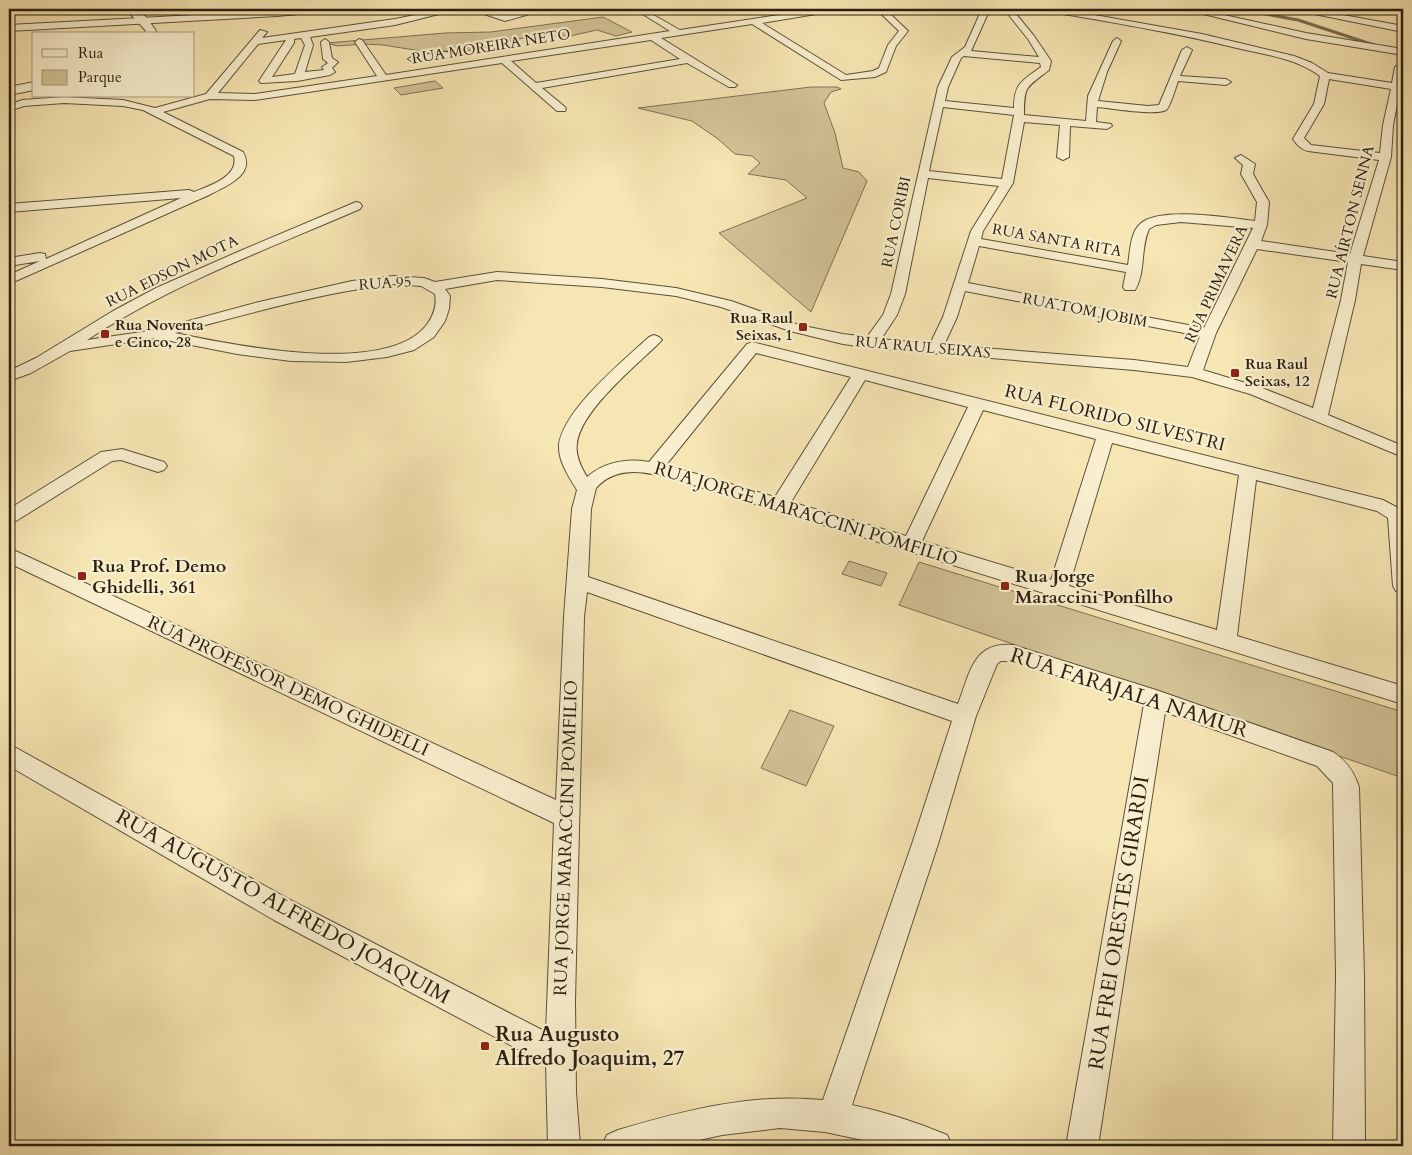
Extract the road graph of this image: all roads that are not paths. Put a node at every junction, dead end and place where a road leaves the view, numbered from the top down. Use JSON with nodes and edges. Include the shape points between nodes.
{"nodes":[{"id":1,"x":131,"y":9,"type":"edge"},
{"id":2,"x":332,"y":9,"type":"edge"},
{"id":3,"x":455,"y":9,"type":"edge"},
{"id":4,"x":473,"y":9,"type":"edge"},
{"id":5,"x":543,"y":9,"type":"edge"},
{"id":6,"x":834,"y":9,"type":"edge"},
{"id":7,"x":880,"y":9,"type":"edge"},
{"id":8,"x":986,"y":9,"type":"edge"},
{"id":9,"x":1008,"y":9,"type":"edge"},
{"id":10,"x":1046,"y":9,"type":"edge"},
{"id":11,"x":1187,"y":9,"type":"edge"},
{"id":12,"x":1300,"y":9,"type":"edge"},
{"id":13,"x":288,"y":11,"type":"edge"},
{"id":14,"x":644,"y":11,"type":"dead end"},
{"id":15,"x":208,"y":12,"type":"edge"},
{"id":16,"x":238,"y":12,"type":"edge"},
{"id":17,"x":277,"y":14,"type":"junction"},
{"id":18,"x":758,"y":18,"type":"junction"},
{"id":19,"x":143,"y":20,"type":"junction"},
{"id":20,"x":9,"y":28,"type":"edge"},
{"id":21,"x":1403,"y":28,"type":"edge"},
{"id":22,"x":151,"y":32,"type":"edge"},
{"id":23,"x":677,"y":32,"type":"junction"},
{"id":24,"x":305,"y":36,"type":"junction"},
{"id":25,"x":652,"y":36,"type":"junction"},
{"id":26,"x":290,"y":38,"type":"junction"},
{"id":27,"x":1117,"y":41,"type":"dead end"},
{"id":28,"x":255,"y":42,"type":"junction"},
{"id":29,"x":325,"y":42,"type":"dead end"},
{"id":30,"x":359,"y":42,"type":"dead end"},
{"id":31,"x":1187,"y":50,"type":"dead end"},
{"id":32,"x":1402,"y":51,"type":"edge"},
{"id":33,"x":460,"y":52,"type":"dead end"},
{"id":34,"x":964,"y":53,"type":"junction"},
{"id":35,"x":1316,"y":56,"type":"dead end"},
{"id":36,"x":503,"y":59,"type":"junction"},
{"id":37,"x":688,"y":60,"type":"junction"},
{"id":38,"x":1046,"y":61,"type":"junction"},
{"id":39,"x":1303,"y":63,"type":"junction"},
{"id":40,"x":1403,"y":66,"type":"edge"},
{"id":41,"x":422,"y":72,"type":"junction"},
{"id":42,"x":1325,"y":75,"type":"junction"},
{"id":43,"x":297,"y":78,"type":"junction"},
{"id":44,"x":383,"y":78,"type":"junction"},
{"id":45,"x":1174,"y":78,"type":"junction"},
{"id":46,"x":1226,"y":82,"type":"dead end"},
{"id":47,"x":732,"y":84,"type":"dead end"},
{"id":48,"x":32,"y":86,"type":"edge"},
{"id":49,"x":534,"y":86,"type":"junction"},
{"id":50,"x":1396,"y":87,"type":"junction"},
{"id":51,"x":10,"y":89,"type":"edge"},
{"id":52,"x":210,"y":96,"type":"junction"},
{"id":53,"x":22,"y":103,"type":"junction"},
{"id":54,"x":939,"y":103,"type":"junction"},
{"id":55,"x":1092,"y":103,"type":"junction"},
{"id":56,"x":147,"y":105,"type":"edge"},
{"id":57,"x":9,"y":108,"type":"edge"},
{"id":58,"x":561,"y":109,"type":"dead end"},
{"id":59,"x":1019,"y":115,"type":"junction"},
{"id":60,"x":1065,"y":122,"type":"junction"},
{"id":61,"x":1091,"y":124,"type":"junction"},
{"id":62,"x":1106,"y":126,"type":"dead end"},
{"id":63,"x":1389,"y":153,"type":"junction"},
{"id":64,"x":1063,"y":158,"type":"dead end"},
{"id":65,"x":1241,"y":158,"type":"dead end"},
{"id":66,"x":923,"y":174,"type":"junction"},
{"id":67,"x":1007,"y":184,"type":"junction"},
{"id":68,"x":206,"y":192,"type":"junction"},
{"id":69,"x":356,"y":206,"type":"dead end"},
{"id":70,"x":9,"y":208,"type":"edge"},
{"id":71,"x":1261,"y":225,"type":"junction"},
{"id":72,"x":973,"y":241,"type":"junction"},
{"id":73,"x":1254,"y":244,"type":"junction"},
{"id":74,"x":67,"y":252,"type":"junction"},
{"id":75,"x":1355,"y":259,"type":"junction"},
{"id":76,"x":9,"y":262,"type":"edge"},
{"id":77,"x":1403,"y":266,"type":"edge"},
{"id":78,"x":1135,"y":270,"type":"junction"},
{"id":79,"x":9,"y":280,"type":"edge"},
{"id":80,"x":435,"y":286,"type":"junction"},
{"id":81,"x":961,"y":286,"type":"junction"},
{"id":82,"x":1130,"y":287,"type":"dead end"},
{"id":83,"x":1209,"y":333,"type":"junction"},
{"id":84,"x":156,"y":334,"type":"junction"},
{"id":85,"x":654,"y":340,"type":"dead end"},
{"id":86,"x":871,"y":343,"type":"junction"},
{"id":87,"x":67,"y":347,"type":"junction"},
{"id":88,"x":935,"y":349,"type":"junction"},
{"id":89,"x":1194,"y":372,"type":"junction"},
{"id":90,"x":861,"y":374,"type":"junction"},
{"id":91,"x":9,"y":376,"type":"edge"},
{"id":92,"x":978,"y":404,"type":"junction"},
{"id":93,"x":1319,"y":416,"type":"junction"},
{"id":94,"x":1106,"y":436,"type":"junction"},
{"id":95,"x":1403,"y":452,"type":"edge"},
{"id":96,"x":158,"y":466,"type":"dead end"},
{"id":97,"x":654,"y":468,"type":"junction"},
{"id":98,"x":1248,"y":472,"type":"junction"},
{"id":99,"x":586,"y":490,"type":"junction"},
{"id":100,"x":779,"y":506,"type":"junction"},
{"id":101,"x":1399,"y":511,"type":"edge"},
{"id":102,"x":9,"y":517,"type":"edge"},
{"id":103,"x":911,"y":546,"type":"junction"},
{"id":104,"x":9,"y":555,"type":"edge"},
{"id":105,"x":578,"y":582,"type":"junction"},
{"id":106,"x":1403,"y":586,"type":"edge"},
{"id":107,"x":1058,"y":589,"type":"junction"},
{"id":108,"x":1226,"y":642,"type":"junction"},
{"id":109,"x":1403,"y":695,"type":"edge"},
{"id":110,"x":1156,"y":699,"type":"junction"},
{"id":111,"x":966,"y":716,"type":"junction"},
{"id":112,"x":9,"y":754,"type":"edge"},
{"id":113,"x":566,"y":817,"type":"junction"},
{"id":114,"x":560,"y":1056,"type":"junction"},
{"id":115,"x":833,"y":1116,"type":"junction"},
{"id":116,"x":564,"y":1146,"type":"edge"},
{"id":117,"x":618,"y":1146,"type":"edge"},
{"id":118,"x":936,"y":1146,"type":"edge"},
{"id":119,"x":1082,"y":1146,"type":"edge"},
{"id":120,"x":1350,"y":1146,"type":"edge"}],
"edges":[{"from":1,"to":19,"type":"street"},
{"from":2,"to":13,"type":"street"},
{"from":3,"to":24,"type":"street"},
{"from":4,"to":5,"type":"street","via":[[505,18]]},
{"from":6,"to":18,"type":"street","name":"RUA MOREIRA NETO"},
{"from":7,"to":18,"type":"street","via":[[904,30],[892,45],[882,70],[844,78]]},
{"from":8,"to":34,"type":"street","name":"RUA CORIBI"},
{"from":9,"to":38,"type":"street"},
{"from":10,"to":39,"type":"street","via":[[1202,37]]},
{"from":11,"to":32,"type":"street","via":[[1306,36]]},
{"from":12,"to":21,"type":"street"},
{"from":13,"to":17,"type":"street"},
{"from":14,"to":23,"type":"street"},
{"from":15,"to":16,"type":"street"},
{"from":15,"to":19,"type":"street"},
{"from":16,"to":17,"type":"street"},
{"from":17,"to":28,"type":"street"},
{"from":18,"to":23,"type":"street","name":"RUA MOREIRA NETO"},
{"from":19,"to":20,"type":"street"},
{"from":19,"to":22,"type":"street"},
{"from":23,"to":25,"type":"street","name":"RUA MOREIRA NETO"},
{"from":24,"to":26,"type":"street"},
{"from":24,"to":43,"type":"street","via":[[309,45]]},
{"from":25,"to":36,"type":"street","name":"RUA MOREIRA NETO","via":[[553,48]]},
{"from":25,"to":37,"type":"street"},
{"from":26,"to":28,"type":"street"},
{"from":26,"to":43,"type":"street","via":[[290,43],[264,81]]},
{"from":27,"to":55,"type":"street"},
{"from":28,"to":52,"type":"street"},
{"from":29,"to":43,"type":"street","via":[[328,58],[333,62],[327,67],[330,72]]},
{"from":30,"to":44,"type":"street"},
{"from":31,"to":45,"type":"street"},
{"from":33,"to":41,"type":"street","via":[[411,56]]},
{"from":34,"to":38,"type":"street"},
{"from":34,"to":54,"type":"street","name":"RUA CORIBI","via":[[957,58],[943,86]]},
{"from":35,"to":39,"type":"street"},
{"from":36,"to":41,"type":"street","name":"RUA MOREIRA NETO"},
{"from":36,"to":49,"type":"street"},
{"from":37,"to":47,"type":"street"},
{"from":37,"to":49,"type":"street"},
{"from":38,"to":59,"type":"street","via":[[1046,68],[1022,86]]},
{"from":39,"to":42,"type":"street"},
{"from":40,"to":50,"type":"street","name":"RUA AÍRTON SENNA","via":[[1400,67]]},
{"from":41,"to":44,"type":"street","name":"RUA MOREIRA NETO"},
{"from":42,"to":50,"type":"street"},
{"from":42,"to":63,"type":"street","via":[[1319,104],[1298,140],[1308,148]]},
{"from":44,"to":52,"type":"street","name":"RUA MOREIRA NETO","via":[[255,96]]},
{"from":45,"to":46,"type":"street"},
{"from":45,"to":55,"type":"street","via":[[1163,108]]},
{"from":48,"to":51,"type":"street"},
{"from":49,"to":58,"type":"street"},
{"from":50,"to":63,"type":"street","name":"RUA AÍRTON SENNA","via":[[1388,125]]},
{"from":51,"to":53,"type":"street"},
{"from":52,"to":56,"type":"street","name":"RUA MOREIRA NETO"},
{"from":53,"to":56,"type":"street","via":[[87,100]]},
{"from":53,"to":57,"type":"street"},
{"from":54,"to":59,"type":"street"},
{"from":54,"to":66,"type":"street","name":"RUA CORIBI"},
{"from":55,"to":61,"type":"street"},
{"from":56,"to":68,"type":"street","via":[[239,154],[242,160],[240,169],[234,176]]},
{"from":59,"to":60,"type":"street"},
{"from":59,"to":67,"type":"street"},
{"from":60,"to":61,"type":"street"},
{"from":60,"to":64,"type":"street"},
{"from":61,"to":62,"type":"street"},
{"from":63,"to":75,"type":"street","name":"RUA AÍRTON SENNA"},
{"from":65,"to":71,"type":"street","name":"RUA PRIMAVERA","via":[[1249,164],[1247,174],[1263,202]]},
{"from":66,"to":67,"type":"street"},
{"from":66,"to":86,"type":"street","name":"RUA CORIBI","via":[[898,294],[890,315]]},
{"from":67,"to":72,"type":"street"},
{"from":68,"to":70,"type":"street"},
{"from":68,"to":74,"type":"street"},
{"from":69,"to":87,"type":"street","name":"RUA EDSON MOTA","via":[[170,287],[114,316]]},
{"from":71,"to":73,"type":"street","name":"RUA PRIMAVERA"},
{"from":71,"to":78,"type":"street","via":[[1180,218],[1150,222],[1140,235]]},
{"from":72,"to":78,"type":"street","name":"RUA SANTA RITA"},
{"from":72,"to":81,"type":"street"},
{"from":73,"to":75,"type":"street"},
{"from":73,"to":83,"type":"street","name":"RUA PRIMAVERA"},
{"from":74,"to":76,"type":"street"},
{"from":74,"to":79,"type":"street"},
{"from":75,"to":77,"type":"street"},
{"from":75,"to":93,"type":"street","name":"RUA AÍRTON SENNA"},
{"from":78,"to":82,"type":"street"},
{"from":80,"to":84,"type":"street","name":"RUA 95","via":[[424,281],[398,280],[341,287]]},
{"from":80,"to":84,"type":"street","name":"RUA 95","via":[[443,301],[440,318],[426,336],[408,347],[386,354],[297,359]]},
{"from":80,"to":86,"type":"street","name":"RUA RAUL SEIXAS","via":[[484,277],[520,276],[676,292],[726,304],[812,333]]},
{"from":81,"to":83,"type":"street","name":"RUA TOM JOBIM"},
{"from":81,"to":88,"type":"street"},
{"from":83,"to":89,"type":"street","name":"RUA PRIMAVERA"},
{"from":84,"to":87,"type":"street","name":"RUA 95"},
{"from":85,"to":99,"type":"street","via":[[622,370],[574,425],[568,446],[572,464]]},
{"from":86,"to":88,"type":"street","name":"RUA RAUL SEIXAS"},
{"from":87,"to":91,"type":"street","name":"RUA EDSON MOTA"},
{"from":88,"to":89,"type":"street","name":"RUA RAUL SEIXAS"},
{"from":89,"to":93,"type":"street","name":"RUA RAUL SEIXAS","via":[[1256,391]]},
{"from":90,"to":92,"type":"street","name":"RUA FLORIDO SILVESTRI"},
{"from":90,"to":97,"type":"street","name":"RUA FLORIDO SILVESTRI","via":[[745,345]]},
{"from":90,"to":100,"type":"street"},
{"from":92,"to":94,"type":"street","name":"RUA FLORIDO SILVESTRI"},
{"from":92,"to":103,"type":"street"},
{"from":93,"to":95,"type":"street","name":"RUA RAUL SEIXAS"},
{"from":94,"to":98,"type":"street","name":"RUA FLORIDO SILVESTRI"},
{"from":94,"to":107,"type":"street"},
{"from":96,"to":102,"type":"street","via":[[122,454],[107,456]]},
{"from":97,"to":99,"type":"street","name":"RUA JORGE MARACCINI POMFILIO","via":[[617,467],[594,480]]},
{"from":97,"to":100,"type":"street","name":"RUA JORGE MARACCINI POMFILIO"},
{"from":98,"to":101,"type":"street","name":"RUA FLORIDO SILVESTRI"},
{"from":98,"to":108,"type":"street"},
{"from":99,"to":105,"type":"street","name":"RUA JORGE MARACCINI POMFILIO"},
{"from":100,"to":103,"type":"street","name":"RUA JORGE MARACCINI POMFILIO"},
{"from":101,"to":106,"type":"street","name":"RUA FLORIDO SILVESTRI"},
{"from":103,"to":107,"type":"street","name":"RUA JORGE MARACCINI POMFILIO"},
{"from":104,"to":113,"type":"street","name":"RUA PROFESSOR DEMO GHIDELLI"},
{"from":105,"to":111,"type":"street"},
{"from":105,"to":113,"type":"street","name":"RUA JORGE MARACCINI POMFILIO"},
{"from":107,"to":108,"type":"street","name":"RUA JORGE MARACCINI POMFILIO"},
{"from":108,"to":109,"type":"street","name":"RUA JORGE MARACCINI POMFILIO"},
{"from":110,"to":111,"type":"street","name":"RUA FARAJALA NAMUR","via":[[1002,652],[989,658],[984,666]]},
{"from":110,"to":119,"type":"street","name":"RUA FREI ORESTES GIRARDI"},
{"from":110,"to":120,"type":"street","name":"RUA FARAJALA NAMUR","via":[[1325,759],[1344,777],[1347,788],[1350,956]]},
{"from":111,"to":115,"type":"street","name":"RUA FARAJALA NAMUR"},
{"from":112,"to":114,"type":"street","name":"RUA AUGUSTO ALFREDO JOAQUIM","via":[[284,912]]},
{"from":113,"to":114,"type":"street","name":"RUA JORGE MARACCINI POMFILIO"},
{"from":114,"to":116,"type":"street","name":"RUA JORGE MARACCINI POMFILIO"},
{"from":115,"to":117,"type":"street","via":[[760,1114],[712,1120]]},
{"from":115,"to":118,"type":"street"}]}
